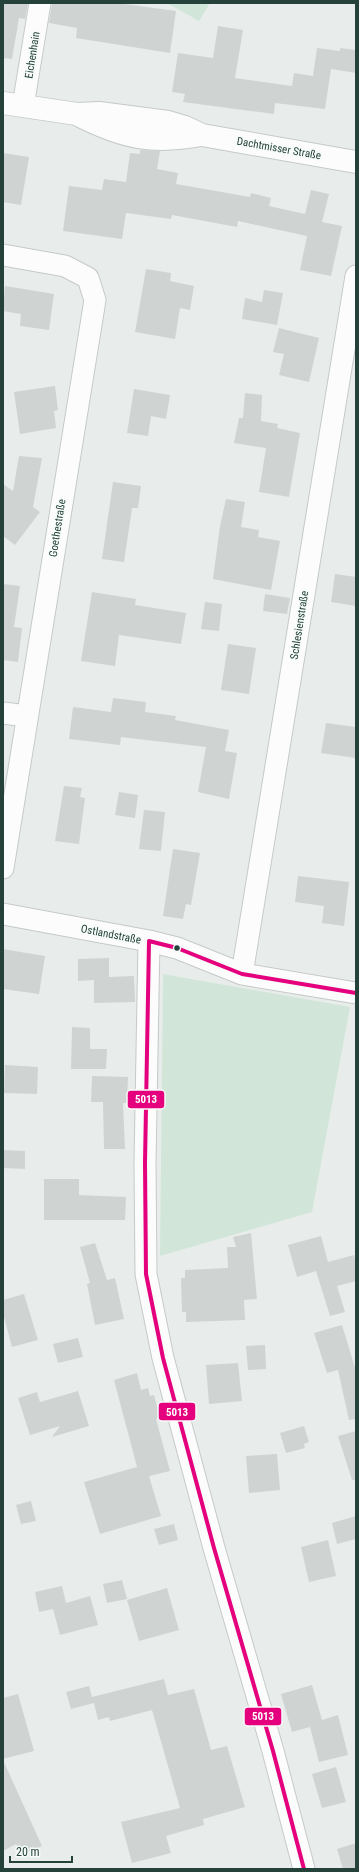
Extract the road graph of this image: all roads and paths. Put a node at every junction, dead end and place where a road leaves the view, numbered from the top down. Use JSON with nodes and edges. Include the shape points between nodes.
{"nodes":[{"id":1,"x":40,"y":3,"type":"edge"},
{"id":2,"x":13,"y":105,"type":"edge"},
{"id":3,"x":356,"y":162,"type":"edge"},
{"id":4,"x":3,"y":255,"type":"edge"},
{"id":5,"x":356,"y":276,"type":"edge"},
{"id":6,"x":3,"y":713,"type":"edge"},
{"id":7,"x":26,"y":716,"type":"junction"},
{"id":8,"x":3,"y":868,"type":"edge"},
{"id":9,"x":3,"y":914,"type":"edge"},
{"id":10,"x":149,"y":941,"type":"junction"},
{"id":11,"x":242,"y":974,"type":"junction"},
{"id":12,"x":356,"y":993,"type":"edge"},
{"id":13,"x":304,"y":1869,"type":"edge"}],
"edges":[{"from":1,"to":2,"type":"street","name":"Eichenhain"},
{"from":2,"to":3,"type":"street","name":"Dachtmisser Straße","via":[[168,122],[202,135]]},
{"from":4,"to":7,"type":"street","name":"Goethestraße","via":[[65,266],[88,278],[95,300]]},
{"from":5,"to":11,"type":"street","name":"Schlesienstraße"},
{"from":6,"to":7,"type":"street"},
{"from":7,"to":8,"type":"street","name":"Goethestraße"},
{"from":9,"to":10,"type":"street","name":"Ostlandstraße"},
{"from":10,"to":11,"type":"street","name":"Ostlandstraße","via":[[177,948]]},
{"from":10,"to":13,"type":"street","via":[[146,1274],[165,1366]]},
{"from":11,"to":12,"type":"street","name":"Ostlandstraße"}]}
